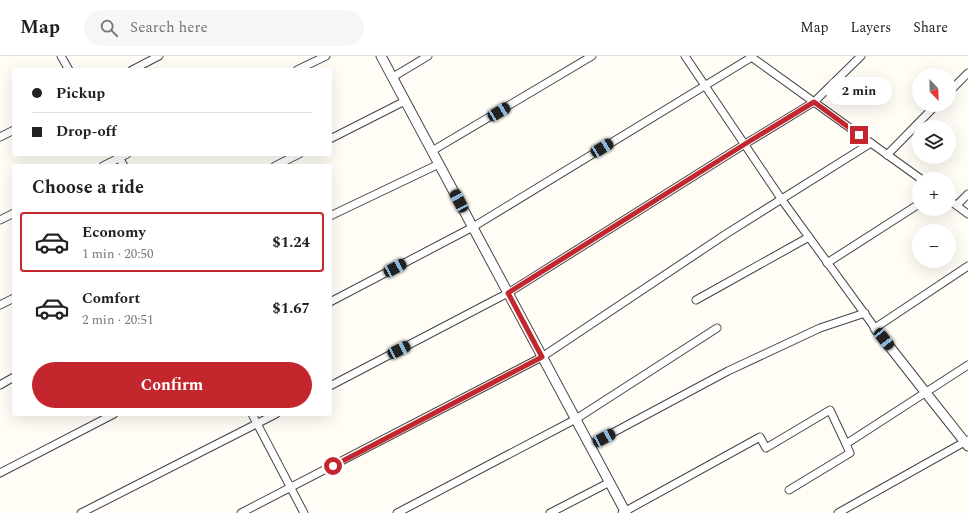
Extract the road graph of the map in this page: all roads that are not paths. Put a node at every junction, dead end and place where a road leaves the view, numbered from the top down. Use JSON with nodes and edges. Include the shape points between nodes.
{"nodes":[{"id":1,"x":61,"y":56,"type":"edge"},
{"id":2,"x":159,"y":56,"type":"edge"},
{"id":3,"x":326,"y":56,"type":"edge"},
{"id":4,"x":381,"y":56,"type":"edge"},
{"id":5,"x":428,"y":56,"type":"edge"},
{"id":6,"x":592,"y":56,"type":"edge"},
{"id":7,"x":685,"y":56,"type":"edge"},
{"id":8,"x":861,"y":56,"type":"edge"},
{"id":9,"x":752,"y":57,"type":"edge"},
{"id":10,"x":68,"y":68,"type":"edge"},
{"id":11,"x":136,"y":68,"type":"edge"},
{"id":12,"x":301,"y":68,"type":"edge"},
{"id":13,"x":968,"y":73,"type":"edge"},
{"id":14,"x":393,"y":78,"type":"junction"},
{"id":15,"x":705,"y":85,"type":"junction"},
{"id":16,"x":956,"y":85,"type":"edge"},
{"id":17,"x":405,"y":101,"type":"junction"},
{"id":18,"x":814,"y":102,"type":"junction"},
{"id":19,"x":929,"y":112,"type":"edge"},
{"id":20,"x":12,"y":131,"type":"edge"},
{"id":21,"x":0,"y":137,"type":"edge"},
{"id":22,"x":332,"y":137,"type":"edge"},
{"id":23,"x":871,"y":143,"type":"junction"},
{"id":24,"x":745,"y":144,"type":"junction"},
{"id":25,"x":432,"y":151,"type":"junction"},
{"id":26,"x":887,"y":154,"type":"junction"},
{"id":27,"x":118,"y":156,"type":"edge"},
{"id":28,"x":295,"y":156,"type":"edge"},
{"id":29,"x":106,"y":164,"type":"edge"},
{"id":30,"x":279,"y":164,"type":"edge"},
{"id":31,"x":439,"y":164,"type":"junction"},
{"id":32,"x":912,"y":173,"type":"edge"},
{"id":33,"x":968,"y":194,"type":"edge"},
{"id":34,"x":782,"y":200,"type":"junction"},
{"id":35,"x":957,"y":205,"type":"joint"},
{"id":36,"x":912,"y":208,"type":"edge"},
{"id":37,"x":12,"y":214,"type":"edge"},
{"id":38,"x":968,"y":214,"type":"edge"},
{"id":39,"x":332,"y":215,"type":"edge"},
{"id":40,"x":0,"y":220,"type":"edge"},
{"id":41,"x":473,"y":227,"type":"junction"},
{"id":42,"x":809,"y":237,"type":"junction"},
{"id":43,"x":827,"y":263,"type":"junction"},
{"id":44,"x":968,"y":266,"type":"edge"},
{"id":45,"x":508,"y":293,"type":"junction"},
{"id":46,"x":12,"y":299,"type":"edge"},
{"id":47,"x":696,"y":300,"type":"dead end"},
{"id":48,"x":332,"y":301,"type":"edge"},
{"id":49,"x":0,"y":305,"type":"edge"},
{"id":50,"x":865,"y":313,"type":"junction"},
{"id":51,"x":717,"y":328,"type":"dead end"},
{"id":52,"x":875,"y":328,"type":"junction"},
{"id":53,"x":542,"y":357,"type":"junction"},
{"id":54,"x":968,"y":365,"type":"edge"},
{"id":55,"x":12,"y":378,"type":"edge"},
{"id":56,"x":0,"y":385,"type":"edge"},
{"id":57,"x":332,"y":385,"type":"edge"},
{"id":58,"x":926,"y":394,"type":"junction"},
{"id":59,"x":110,"y":416,"type":"edge"},
{"id":60,"x":253,"y":416,"type":"edge"},
{"id":61,"x":272,"y":416,"type":"edge"},
{"id":62,"x":576,"y":419,"type":"junction"},
{"id":63,"x":258,"y":424,"type":"junction"},
{"id":64,"x":967,"y":443,"type":"edge"},
{"id":65,"x":846,"y":444,"type":"junction"},
{"id":66,"x":590,"y":445,"type":"junction"},
{"id":67,"x":0,"y":473,"type":"edge"},
{"id":68,"x":610,"y":482,"type":"junction"},
{"id":69,"x":291,"y":487,"type":"junction"},
{"id":70,"x":789,"y":490,"type":"dead end"},
{"id":71,"x":625,"y":512,"type":"edge"},
{"id":72,"x":81,"y":513,"type":"edge"},
{"id":73,"x":241,"y":513,"type":"edge"},
{"id":74,"x":304,"y":513,"type":"edge"},
{"id":75,"x":397,"y":513,"type":"edge"},
{"id":76,"x":550,"y":513,"type":"edge"},
{"id":77,"x":838,"y":513,"type":"edge"}],
"edges":[{"from":1,"to":10,"type":"street"},
{"from":2,"to":11,"type":"street"},
{"from":3,"to":12,"type":"street"},
{"from":4,"to":14,"type":"street"},
{"from":5,"to":14,"type":"street"},
{"from":6,"to":25,"type":"street"},
{"from":7,"to":15,"type":"street"},
{"from":8,"to":18,"type":"street"},
{"from":9,"to":15,"type":"street"},
{"from":9,"to":18,"type":"street"},
{"from":13,"to":16,"type":"street"},
{"from":14,"to":17,"type":"street"},
{"from":15,"to":24,"type":"street"},
{"from":15,"to":41,"type":"street"},
{"from":17,"to":22,"type":"street"},
{"from":17,"to":25,"type":"street"},
{"from":18,"to":23,"type":"street"},
{"from":18,"to":24,"type":"street"},
{"from":19,"to":26,"type":"street"},
{"from":20,"to":21,"type":"street"},
{"from":23,"to":26,"type":"street"},
{"from":23,"to":34,"type":"street"},
{"from":24,"to":34,"type":"street"},
{"from":24,"to":45,"type":"street"},
{"from":25,"to":31,"type":"street"},
{"from":26,"to":32,"type":"street"},
{"from":27,"to":29,"type":"street"},
{"from":28,"to":30,"type":"street"},
{"from":31,"to":39,"type":"street"},
{"from":31,"to":41,"type":"street"},
{"from":33,"to":35,"type":"street"},
{"from":34,"to":42,"type":"street"},
{"from":34,"to":53,"type":"street","via":[[726,234]]},
{"from":35,"to":38,"type":"street"},
{"from":36,"to":43,"type":"street"},
{"from":37,"to":40,"type":"street"},
{"from":41,"to":45,"type":"street"},
{"from":41,"to":48,"type":"street"},
{"from":42,"to":43,"type":"street"},
{"from":42,"to":47,"type":"street"},
{"from":43,"to":50,"type":"street"},
{"from":44,"to":52,"type":"street"},
{"from":45,"to":53,"type":"street"},
{"from":45,"to":57,"type":"street"},
{"from":46,"to":49,"type":"street"},
{"from":50,"to":52,"type":"street"},
{"from":50,"to":66,"type":"street","via":[[820,328],[728,370]]},
{"from":51,"to":62,"type":"street"},
{"from":52,"to":58,"type":"street"},
{"from":53,"to":62,"type":"street"},
{"from":53,"to":69,"type":"street"},
{"from":54,"to":58,"type":"street"},
{"from":55,"to":56,"type":"street"},
{"from":58,"to":64,"type":"street"},
{"from":58,"to":65,"type":"street"},
{"from":59,"to":67,"type":"street"},
{"from":60,"to":63,"type":"street"},
{"from":61,"to":63,"type":"street"},
{"from":62,"to":66,"type":"street"},
{"from":62,"to":75,"type":"street"},
{"from":63,"to":69,"type":"street"},
{"from":63,"to":72,"type":"street"},
{"from":64,"to":77,"type":"street"},
{"from":65,"to":70,"type":"street","via":[[850,453]]},
{"from":65,"to":71,"type":"street","via":[[830,410],[766,448],[760,437]]},
{"from":66,"to":68,"type":"street"},
{"from":68,"to":71,"type":"street"},
{"from":68,"to":76,"type":"street"},
{"from":69,"to":73,"type":"street"},
{"from":69,"to":74,"type":"street"}]}
